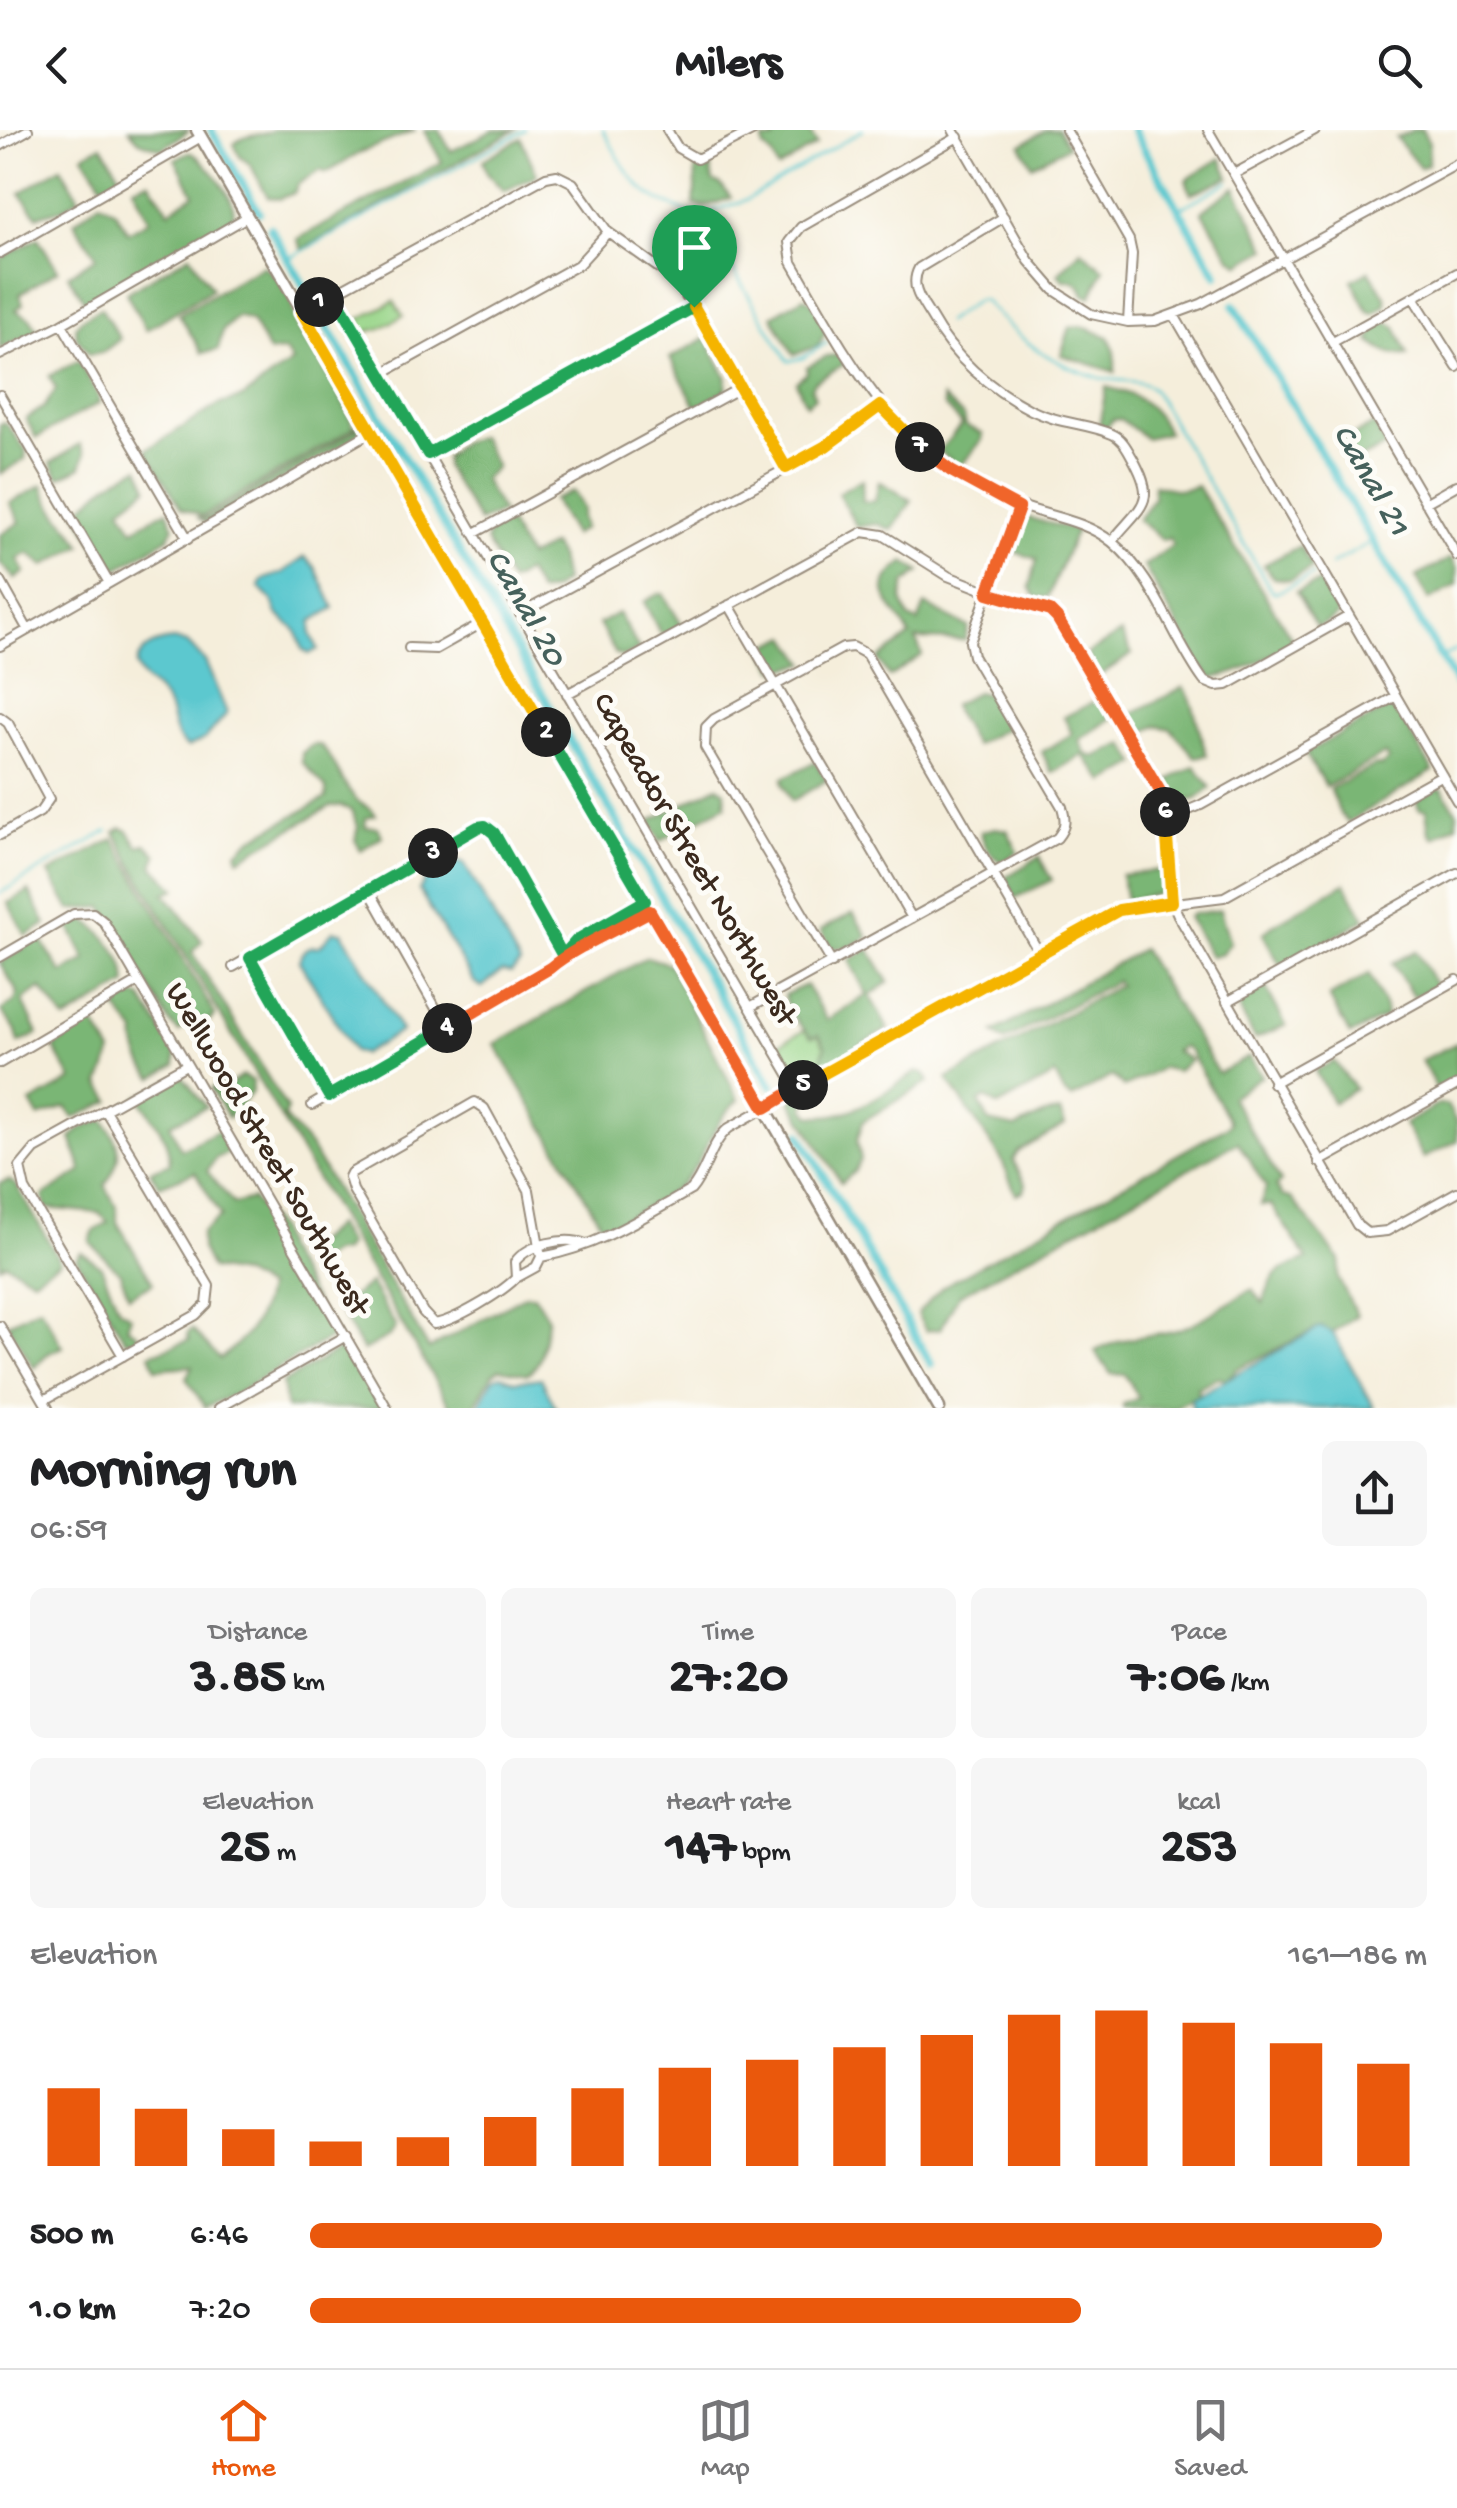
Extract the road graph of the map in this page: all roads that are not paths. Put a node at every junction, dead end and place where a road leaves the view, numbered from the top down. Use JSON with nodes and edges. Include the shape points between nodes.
{"nodes":[{"id":1,"x":28,"y":130,"type":"edge"},
{"id":2,"x":668,"y":130,"type":"edge"},
{"id":3,"x":754,"y":130,"type":"edge"},
{"id":4,"x":1066,"y":130,"type":"edge"},
{"id":5,"x":1208,"y":130,"type":"edge"},
{"id":6,"x":1315,"y":130,"type":"edge"},
{"id":7,"x":199,"y":133,"type":"edge"},
{"id":8,"x":956,"y":134,"type":"edge"},
{"id":9,"x":0,"y":146,"type":"edge"},
{"id":10,"x":1457,"y":164,"type":"edge"},
{"id":11,"x":1234,"y":174,"type":"junction"},
{"id":12,"x":247,"y":217,"type":"junction"},
{"id":13,"x":1004,"y":217,"type":"junction"},
{"id":14,"x":608,"y":232,"type":"junction"},
{"id":15,"x":0,"y":253,"type":"edge"},
{"id":16,"x":1284,"y":258,"type":"junction"},
{"id":17,"x":1457,"y":274,"type":"edge"},
{"id":18,"x":334,"y":294,"type":"junction"},
{"id":19,"x":1414,"y":297,"type":"junction"},
{"id":20,"x":694,"y":307,"type":"junction"},
{"id":21,"x":302,"y":312,"type":"junction"},
{"id":22,"x":1174,"y":316,"type":"junction"},
{"id":23,"x":1128,"y":322,"type":"junction"},
{"id":24,"x":62,"y":324,"type":"junction"},
{"id":25,"x":1333,"y":342,"type":"junction"},
{"id":26,"x":0,"y":355,"type":"edge"},
{"id":27,"x":1457,"y":367,"type":"edge"},
{"id":28,"x":380,"y":374,"type":"junction"},
{"id":29,"x":740,"y":388,"type":"junction"},
{"id":30,"x":0,"y":395,"type":"edge"},
{"id":31,"x":880,"y":406,"type":"junction"},
{"id":32,"x":372,"y":432,"type":"junction"},
{"id":33,"x":428,"y":454,"type":"junction"},
{"id":34,"x":786,"y":468,"type":"junction"},
{"id":35,"x":1457,"y":485,"type":"edge"},
{"id":36,"x":1426,"y":503,"type":"junction"},
{"id":37,"x":1019,"y":508,"type":"junction"},
{"id":38,"x":474,"y":534,"type":"junction"},
{"id":39,"x":188,"y":538,"type":"junction"},
{"id":40,"x":1112,"y":541,"type":"junction"},
{"id":41,"x":1457,"y":556,"type":"edge"},
{"id":42,"x":0,"y":580,"type":"edge"},
{"id":43,"x":110,"y":584,"type":"junction"},
{"id":44,"x":988,"y":593,"type":"junction"},
{"id":45,"x":730,"y":605,"type":"junction"},
{"id":46,"x":520,"y":614,"type":"junction"},
{"id":47,"x":1349,"y":616,"type":"junction"},
{"id":48,"x":482,"y":622,"type":"junction"},
{"id":49,"x":28,"y":630,"type":"junction"},
{"id":50,"x":0,"y":646,"type":"edge"},
{"id":51,"x":408,"y":648,"type":"dead end"},
{"id":52,"x":776,"y":685,"type":"junction"},
{"id":53,"x":567,"y":694,"type":"junction"},
{"id":54,"x":1396,"y":696,"type":"junction"},
{"id":55,"x":1,"y":717,"type":"edge"},
{"id":56,"x":1442,"y":776,"type":"junction"},
{"id":57,"x":1457,"y":801,"type":"edge"},
{"id":58,"x":1165,"y":811,"type":"junction"},
{"id":59,"x":0,"y":835,"type":"edge"},
{"id":60,"x":1457,"y":872,"type":"edge"},
{"id":61,"x":993,"y":873,"type":"junction"},
{"id":62,"x":369,"y":890,"type":"junction"},
{"id":63,"x":1172,"y":902,"type":"junction"},
{"id":64,"x":648,"y":906,"type":"junction"},
{"id":65,"x":912,"y":918,"type":"junction"},
{"id":66,"x":1040,"y":954,"type":"junction"},
{"id":67,"x":0,"y":956,"type":"edge"},
{"id":68,"x":563,"y":956,"type":"junction"},
{"id":69,"x":250,"y":958,"type":"junction"},
{"id":70,"x":832,"y":963,"type":"junction"},
{"id":71,"x":232,"y":967,"type":"dead end"},
{"id":72,"x":1457,"y":980,"type":"edge"},
{"id":73,"x":138,"y":982,"type":"junction"},
{"id":74,"x":1227,"y":1002,"type":"junction"},
{"id":75,"x":750,"y":1008,"type":"junction"},
{"id":76,"x":447,"y":1028,"type":"junction"},
{"id":77,"x":0,"y":1063,"type":"edge"},
{"id":78,"x":186,"y":1065,"type":"junction"},
{"id":79,"x":1273,"y":1083,"type":"junction"},
{"id":80,"x":1457,"y":1086,"type":"edge"},
{"id":81,"x":797,"y":1088,"type":"junction"},
{"id":82,"x":329,"y":1096,"type":"junction"},
{"id":83,"x":312,"y":1105,"type":"dead end"},
{"id":84,"x":765,"y":1108,"type":"junction"},
{"id":85,"x":105,"y":1110,"type":"junction"},
{"id":86,"x":1319,"y":1162,"type":"junction"},
{"id":87,"x":1457,"y":1192,"type":"edge"},
{"id":88,"x":586,"y":1244,"type":"junction"},
{"id":89,"x":538,"y":1246,"type":"junction"},
{"id":90,"x":541,"y":1257,"type":"junction"},
{"id":91,"x":516,"y":1278,"type":"junction"},
{"id":92,"x":0,"y":1326,"type":"edge"},
{"id":93,"x":346,"y":1336,"type":"junction"},
{"id":94,"x":123,"y":1356,"type":"junction"},
{"id":95,"x":46,"y":1404,"type":"edge"},
{"id":96,"x":219,"y":1408,"type":"edge"},
{"id":97,"x":387,"y":1408,"type":"edge"},
{"id":98,"x":939,"y":1408,"type":"edge"}],
"edges":[{"from":1,"to":9,"type":"street"},
{"from":2,"to":3,"type":"street","via":[[688,157],[706,157]]},
{"from":4,"to":23,"type":"street","via":[[1129,240]]},
{"from":5,"to":11,"type":"street"},
{"from":6,"to":11,"type":"street"},
{"from":7,"to":12,"type":"main road"},
{"from":7,"to":15,"type":"street"},
{"from":8,"to":13,"type":"street"},
{"from":8,"to":31,"type":"street","via":[[801,227],[789,242],[792,262]]},
{"from":10,"to":16,"type":"street"},
{"from":11,"to":16,"type":"street"},
{"from":12,"to":21,"type":"main road"},
{"from":12,"to":24,"type":"street"},
{"from":13,"to":23,"type":"street","via":[[1054,290],[1091,314]]},
{"from":13,"to":40,"type":"street","via":[[928,260],[915,275],[917,293],[938,330],[980,376],[1034,412],[1112,434],[1126,446],[1148,487]]},
{"from":14,"to":18,"type":"street","via":[[574,183],[546,177]]},
{"from":14,"to":20,"type":"street","via":[[670,276]]},
{"from":14,"to":28,"type":"street","via":[[578,265]]},
{"from":16,"to":22,"type":"street"},
{"from":16,"to":25,"type":"street"},
{"from":17,"to":19,"type":"street"},
{"from":18,"to":21,"type":"street"},
{"from":18,"to":28,"type":"street","name":"Capeador Street Northwest"},
{"from":19,"to":25,"type":"street"},
{"from":19,"to":27,"type":"street"},
{"from":20,"to":29,"type":"street"},
{"from":20,"to":33,"type":"street"},
{"from":21,"to":32,"type":"main road"},
{"from":22,"to":23,"type":"street"},
{"from":22,"to":47,"type":"street"},
{"from":24,"to":26,"type":"street"},
{"from":24,"to":39,"type":"street"},
{"from":25,"to":36,"type":"street"},
{"from":28,"to":33,"type":"street","name":"Capeador Street Northwest"},
{"from":29,"to":34,"type":"street"},
{"from":29,"to":38,"type":"street"},
{"from":30,"to":43,"type":"street"},
{"from":31,"to":34,"type":"street"},
{"from":31,"to":37,"type":"street","via":[[951,471]]},
{"from":32,"to":39,"type":"street"},
{"from":32,"to":48,"type":"main road"},
{"from":33,"to":38,"type":"street","name":"Capeador Street Northwest"},
{"from":34,"to":46,"type":"street"},
{"from":35,"to":36,"type":"street"},
{"from":36,"to":41,"type":"street"},
{"from":37,"to":40,"type":"street","via":[[1077,523]]},
{"from":37,"to":44,"type":"street"},
{"from":38,"to":46,"type":"street","name":"Capeador Street Northwest"},
{"from":39,"to":43,"type":"street"},
{"from":40,"to":47,"type":"street","via":[[1135,566],[1204,681],[1216,686]]},
{"from":42,"to":49,"type":"street"},
{"from":43,"to":49,"type":"street"},
{"from":44,"to":45,"type":"street","via":[[883,535],[863,532]]},
{"from":44,"to":58,"type":"street","via":[[1057,618],[1160,791]]},
{"from":44,"to":61,"type":"street","via":[[970,642],[973,656],[1066,819],[1057,838]]},
{"from":45,"to":52,"type":"street"},
{"from":45,"to":53,"type":"street"},
{"from":46,"to":53,"type":"street","name":"Capeador Street Northwest"},
{"from":47,"to":54,"type":"street"},
{"from":48,"to":51,"type":"street","via":[[436,649]]},
{"from":48,"to":64,"type":"main road"},
{"from":49,"to":50,"type":"street"},
{"from":52,"to":61,"type":"street","via":[[842,648],[866,654]]},
{"from":52,"to":65,"type":"street"},
{"from":52,"to":70,"type":"street","via":[[714,719],[706,727],[706,747]]},
{"from":53,"to":75,"type":"street","name":"Capeador Street Northwest"},
{"from":54,"to":56,"type":"street"},
{"from":54,"to":58,"type":"street","via":[[1201,805]]},
{"from":55,"to":59,"type":"street","via":[[49,799],[40,812]]},
{"from":56,"to":57,"type":"street"},
{"from":56,"to":63,"type":"street","via":[[1232,894]]},
{"from":58,"to":63,"type":"street"},
{"from":60,"to":74,"type":"street"},
{"from":61,"to":65,"type":"street"},
{"from":61,"to":66,"type":"street"},
{"from":62,"to":68,"type":"street","via":[[485,826]]},
{"from":62,"to":69,"type":"street"},
{"from":62,"to":76,"type":"street"},
{"from":63,"to":66,"type":"street","via":[[1119,910]]},
{"from":63,"to":74,"type":"street"},
{"from":64,"to":68,"type":"street"},
{"from":64,"to":84,"type":"main road"},
{"from":65,"to":70,"type":"street"},
{"from":66,"to":81,"type":"street"},
{"from":67,"to":73,"type":"street","name":"Wellwood Street Southwest","via":[[88,912],[101,918]]},
{"from":68,"to":76,"type":"street"},
{"from":69,"to":71,"type":"street"},
{"from":69,"to":82,"type":"street"},
{"from":70,"to":75,"type":"street"},
{"from":72,"to":79,"type":"street"},
{"from":73,"to":77,"type":"street"},
{"from":73,"to":78,"type":"street","name":"Wellwood Street Southwest"},
{"from":74,"to":79,"type":"street"},
{"from":75,"to":81,"type":"street","name":"Capeador Street Northwest"},
{"from":76,"to":82,"type":"street"},
{"from":78,"to":85,"type":"street"},
{"from":78,"to":93,"type":"street","name":"Wellwood Street Southwest"},
{"from":79,"to":86,"type":"street"},
{"from":80,"to":86,"type":"street"},
{"from":81,"to":84,"type":"street"},
{"from":82,"to":83,"type":"street"},
{"from":84,"to":88,"type":"street","via":[[721,1134],[691,1190]]},
{"from":84,"to":98,"type":"main road"},
{"from":85,"to":94,"type":"street","via":[[31,1152],[20,1172]]},
{"from":85,"to":94,"type":"street","via":[[209,1286],[207,1304],[196,1314]]},
{"from":86,"to":87,"type":"street","via":[[1367,1233],[1387,1231]]},
{"from":88,"to":89,"type":"street"},
{"from":88,"to":90,"type":"street"},
{"from":89,"to":90,"type":"street"},
{"from":89,"to":91,"type":"street","via":[[518,1256]]},
{"from":89,"to":91,"type":"street","via":[[529,1190],[475,1102],[349,1178],[434,1324]]},
{"from":90,"to":91,"type":"street"},
{"from":92,"to":95,"type":"street"},
{"from":93,"to":96,"type":"street"},
{"from":93,"to":97,"type":"street","name":"Wellwood Street Southwest"},
{"from":94,"to":95,"type":"street"}]}
